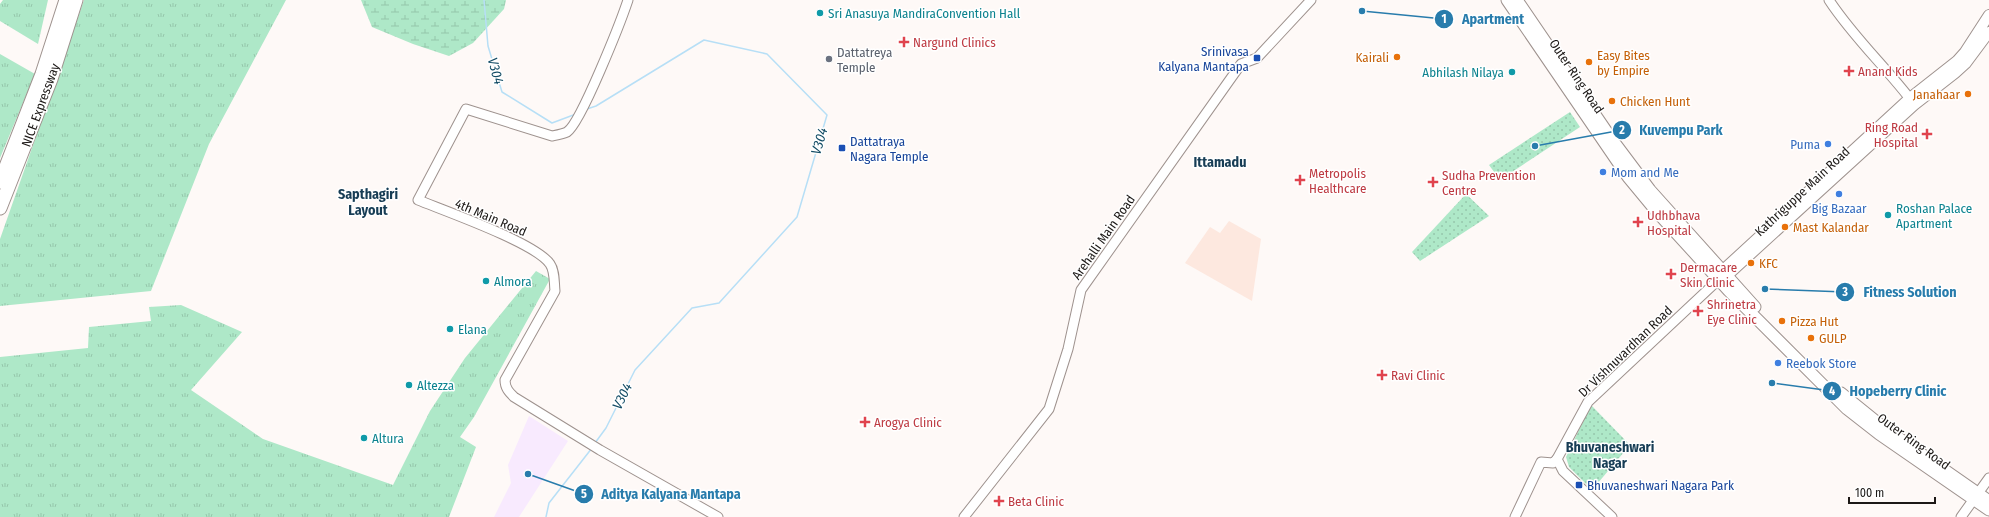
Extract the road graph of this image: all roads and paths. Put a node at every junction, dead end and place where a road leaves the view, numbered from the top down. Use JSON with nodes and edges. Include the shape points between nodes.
{"nodes":[{"id":1,"x":66,"y":0,"type":"edge"},
{"id":2,"x":76,"y":0,"type":"edge"},
{"id":3,"x":628,"y":0,"type":"edge"},
{"id":4,"x":1311,"y":0,"type":"edge"},
{"id":5,"x":1507,"y":0,"type":"edge"},
{"id":6,"x":1517,"y":0,"type":"edge"},
{"id":7,"x":1829,"y":0,"type":"edge"},
{"id":8,"x":1989,"y":15,"type":"edge"},
{"id":9,"x":1989,"y":32,"type":"edge"},
{"id":10,"x":1912,"y":102,"type":"junction"},
{"id":11,"x":0,"y":182,"type":"edge"},
{"id":12,"x":0,"y":208,"type":"edge"},
{"id":13,"x":1720,"y":277,"type":"junction"},
{"id":14,"x":1556,"y":459,"type":"junction"},
{"id":15,"x":1989,"y":478,"type":"edge"},
{"id":16,"x":1975,"y":497,"type":"junction"},
{"id":17,"x":1989,"y":501,"type":"edge"},
{"id":18,"x":1989,"y":510,"type":"edge"},
{"id":19,"x":718,"y":517,"type":"edge"},
{"id":20,"x":964,"y":517,"type":"edge"},
{"id":21,"x":1514,"y":517,"type":"edge"},
{"id":22,"x":1612,"y":517,"type":"edge"},
{"id":23,"x":1961,"y":517,"type":"edge"}],
"edges":[{"from":1,"to":11,"type":"highway","name":"NICE Expressway","via":[[42,74]]},
{"from":2,"to":12,"type":"highway","name":"NICE Expressway","via":[[51,79]]},
{"from":3,"to":19,"type":"street","name":"4th Main Road","via":[[584,106],[575,124],[567,132],[552,136],[466,109],[418,200],[527,246],[550,264],[555,291],[507,376],[505,384],[514,397],[600,450]]},
{"from":4,"to":20,"type":"street","name":"Arehalli Main Road","via":[[1257,58],[1242,64],[1081,290],[1068,349],[1049,409]]},
{"from":5,"to":13,"type":"highway","name":"Outer Ring Road","via":[[1628,177],[1657,212]]},
{"from":6,"to":13,"type":"highway","name":"Outer Ring Road","via":[[1612,138]]},
{"from":7,"to":10,"type":"street","via":[[1839,16]]},
{"from":8,"to":10,"type":"main road","name":"Kathriguppe Main Road","via":[[1965,52]]},
{"from":9,"to":10,"type":"main road","name":"Kathriguppe Main Road","via":[[1961,68]]},
{"from":10,"to":13,"type":"main road","name":"Kathriguppe Main Road"},
{"from":13,"to":14,"type":"street","name":"Dr Vishnuvardhan Road","via":[[1588,402]]},
{"from":13,"to":16,"type":"highway","name":"Outer Ring Road","via":[[1845,398]]},
{"from":14,"to":21,"type":"street","via":[[1553,463],[1541,462]]},
{"from":14,"to":22,"type":"street","via":[[1563,471]]},
{"from":15,"to":16,"type":"street"},
{"from":16,"to":17,"type":"highway","name":"Outer Ring Road"},
{"from":16,"to":18,"type":"highway","name":"Outer Ring Road"},
{"from":16,"to":23,"type":"street"}]}
